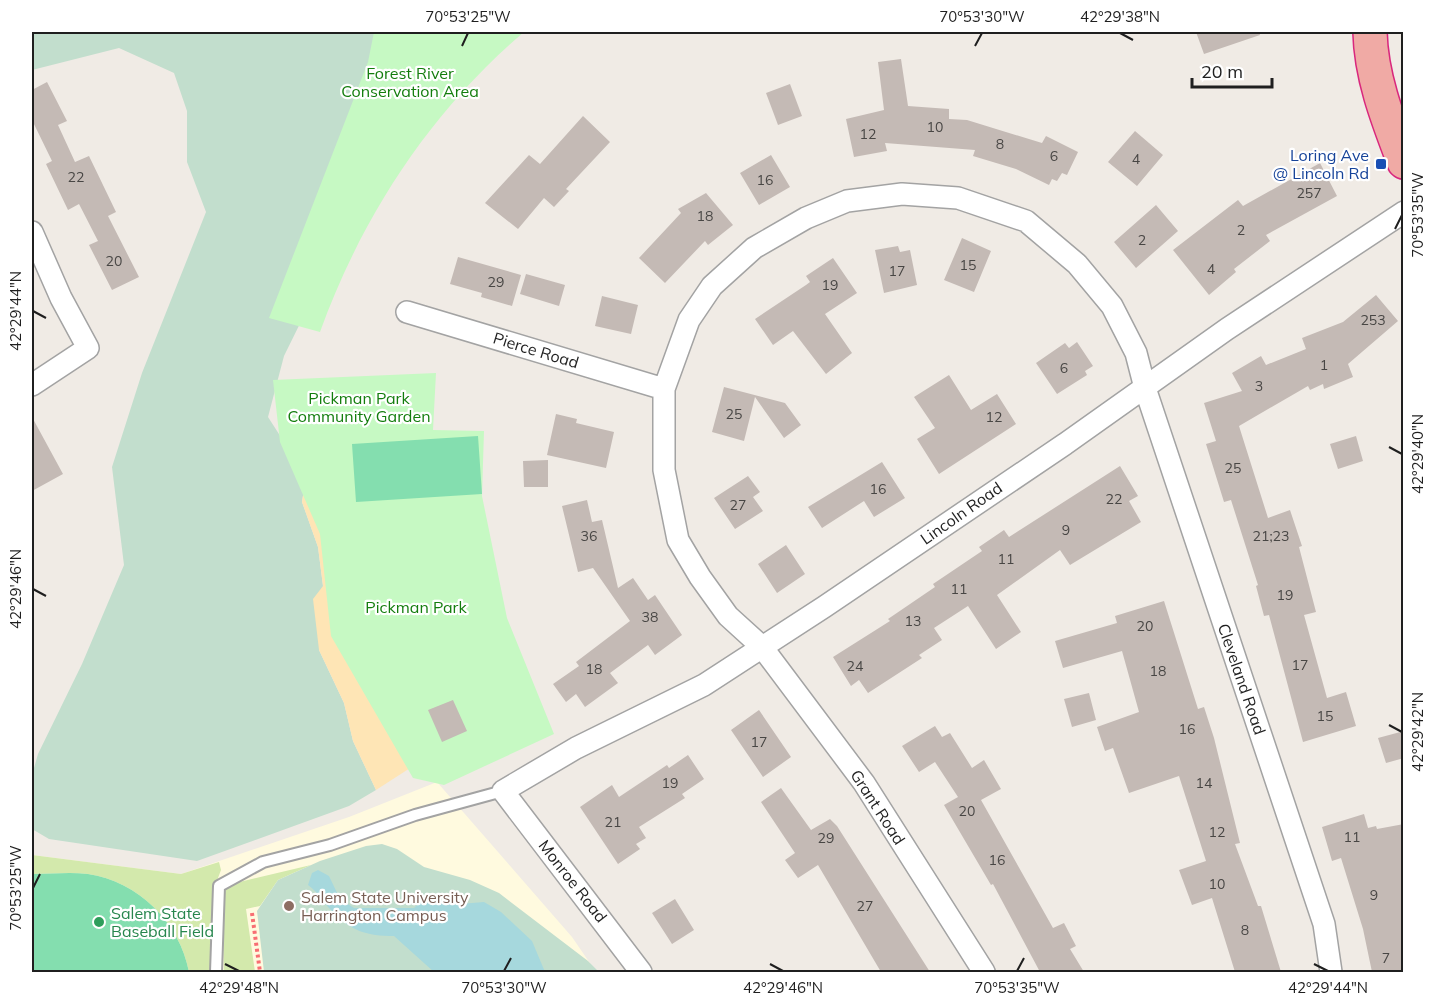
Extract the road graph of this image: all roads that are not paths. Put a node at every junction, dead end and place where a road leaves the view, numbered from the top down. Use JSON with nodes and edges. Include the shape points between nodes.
{"nodes":[{"id":1,"x":1370,"y":32,"type":"edge"},
{"id":2,"x":1404,"y":162,"type":"edge"},
{"id":3,"x":1404,"y":212,"type":"edge"},
{"id":4,"x":32,"y":232,"type":"edge"},
{"id":5,"x":407,"y":312,"type":"dead end"},
{"id":6,"x":32,"y":385,"type":"edge"},
{"id":7,"x":1145,"y":388,"type":"junction"},
{"id":8,"x":664,"y":389,"type":"junction"},
{"id":9,"x":762,"y":647,"type":"junction"},
{"id":10,"x":504,"y":790,"type":"junction"},
{"id":11,"x":216,"y":972,"type":"edge"},
{"id":12,"x":641,"y":972,"type":"edge"},
{"id":13,"x":984,"y":972,"type":"edge"},
{"id":14,"x":1331,"y":972,"type":"edge"}],
"edges":[{"from":1,"to":2,"type":"highway","via":[[1380,96]]},
{"from":3,"to":7,"type":"street","name":"Lincoln Road"},
{"from":4,"to":6,"type":"street","via":[[88,348]]},
{"from":5,"to":8,"type":"street","name":"Pierce Road"},
{"from":7,"to":8,"type":"street","name":"Cleveland Road","via":[[1136,353],[1112,306],[1077,264],[1026,220],[958,198],[903,194],[847,201],[754,248],[712,286],[689,320]]},
{"from":7,"to":9,"type":"street","name":"Lincoln Road"},
{"from":7,"to":14,"type":"street","name":"Cleveland Road","via":[[1324,924]]},
{"from":8,"to":9,"type":"street","name":"Grant Road","via":[[664,471],[678,540],[728,616]]},
{"from":9,"to":10,"type":"street","name":"Lincoln Road","via":[[704,686],[576,748]]},
{"from":9,"to":13,"type":"street","name":"Grant Road","via":[[864,783]]},
{"from":10,"to":11,"type":"lane","via":[[263,862],[228,880],[219,886]]},
{"from":10,"to":12,"type":"street","name":"Monroe Road"}]}
